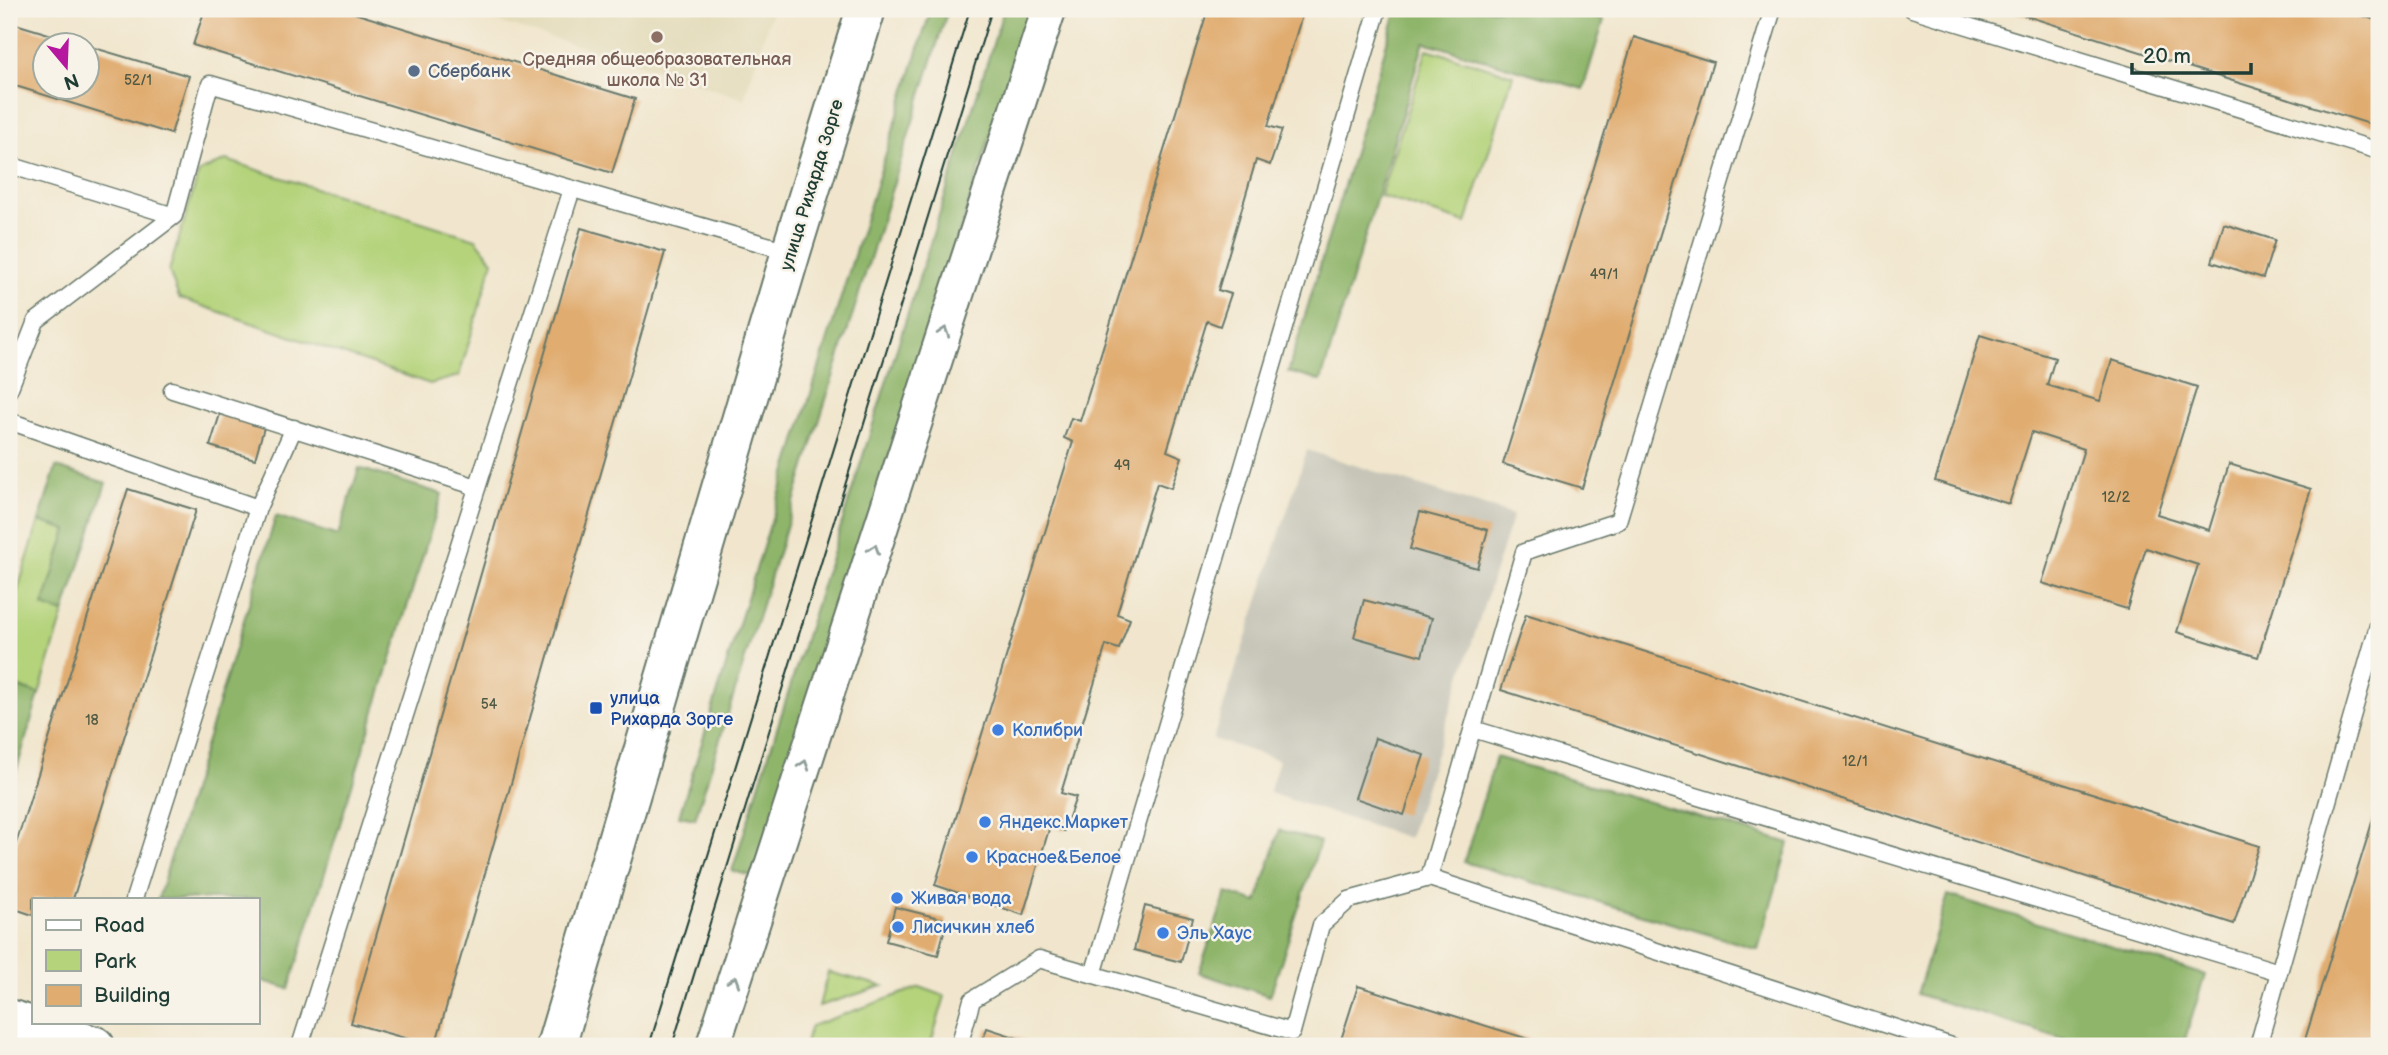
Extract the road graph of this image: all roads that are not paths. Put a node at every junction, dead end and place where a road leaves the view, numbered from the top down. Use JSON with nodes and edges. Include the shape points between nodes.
{"nodes":[{"id":1,"x":866,"y":9,"type":"edge"},
{"id":2,"x":1049,"y":9,"type":"edge"},
{"id":3,"x":1378,"y":9,"type":"edge"},
{"id":4,"x":1773,"y":9,"type":"edge"},
{"id":5,"x":1912,"y":9,"type":"edge"},
{"id":6,"x":2379,"y":151,"type":"edge"},
{"id":7,"x":9,"y":165,"type":"edge"},
{"id":8,"x":572,"y":189,"type":"junction"},
{"id":9,"x":174,"y":216,"type":"junction"},
{"id":10,"x":791,"y":252,"type":"junction"},
{"id":11,"x":9,"y":390,"type":"edge"},
{"id":12,"x":172,"y":390,"type":"dead end"},
{"id":13,"x":9,"y":421,"type":"edge"},
{"id":14,"x":293,"y":428,"type":"junction"},
{"id":15,"x":477,"y":486,"type":"junction"},
{"id":16,"x":258,"y":509,"type":"junction"},
{"id":17,"x":2379,"y":622,"type":"edge"},
{"id":18,"x":1473,"y":729,"type":"junction"},
{"id":19,"x":1429,"y":878,"type":"junction"},
{"id":20,"x":134,"y":898,"type":"edge"},
{"id":21,"x":2279,"y":972,"type":"junction"},
{"id":22,"x":1093,"y":975,"type":"junction"},
{"id":23,"x":9,"y":1019,"type":"edge"},
{"id":24,"x":94,"y":1042,"type":"edge"},
{"id":25,"x":300,"y":1046,"type":"edge"},
{"id":26,"x":556,"y":1046,"type":"edge"},
{"id":27,"x":713,"y":1046,"type":"edge"},
{"id":28,"x":959,"y":1046,"type":"edge"},
{"id":29,"x":1952,"y":1046,"type":"edge"},
{"id":30,"x":2258,"y":1046,"type":"edge"}],
"edges":[{"from":1,"to":10,"type":"street","name":"улица Рихарда Зорге"},
{"from":27,"to":2,"type":"street","one_way":true},
{"from":3,"to":22,"type":"lane"},
{"from":4,"to":18,"type":"lane","via":[[1618,521],[1524,552]]},
{"from":5,"to":6,"type":"lane"},
{"from":7,"to":9,"type":"lane"},
{"from":8,"to":9,"type":"lane","via":[[210,84]]},
{"from":8,"to":10,"type":"lane"},
{"from":8,"to":15,"type":"lane"},
{"from":9,"to":11,"type":"lane","via":[[36,321]]},
{"from":10,"to":26,"type":"street","name":"улица Рихарда Зорге"},
{"from":12,"to":14,"type":"lane"},
{"from":13,"to":16,"type":"lane"},
{"from":14,"to":15,"type":"lane"},
{"from":14,"to":16,"type":"lane"},
{"from":15,"to":25,"type":"lane"},
{"from":16,"to":20,"type":"lane"},
{"from":17,"to":21,"type":"lane"},
{"from":18,"to":19,"type":"lane"},
{"from":18,"to":21,"type":"lane"},
{"from":19,"to":22,"type":"lane","via":[[1349,900],[1321,925],[1292,1032]]},
{"from":19,"to":29,"type":"lane"},
{"from":21,"to":30,"type":"lane"},
{"from":22,"to":28,"type":"lane","via":[[1039,959],[972,1000]]},
{"from":23,"to":24,"type":"street"}]}
